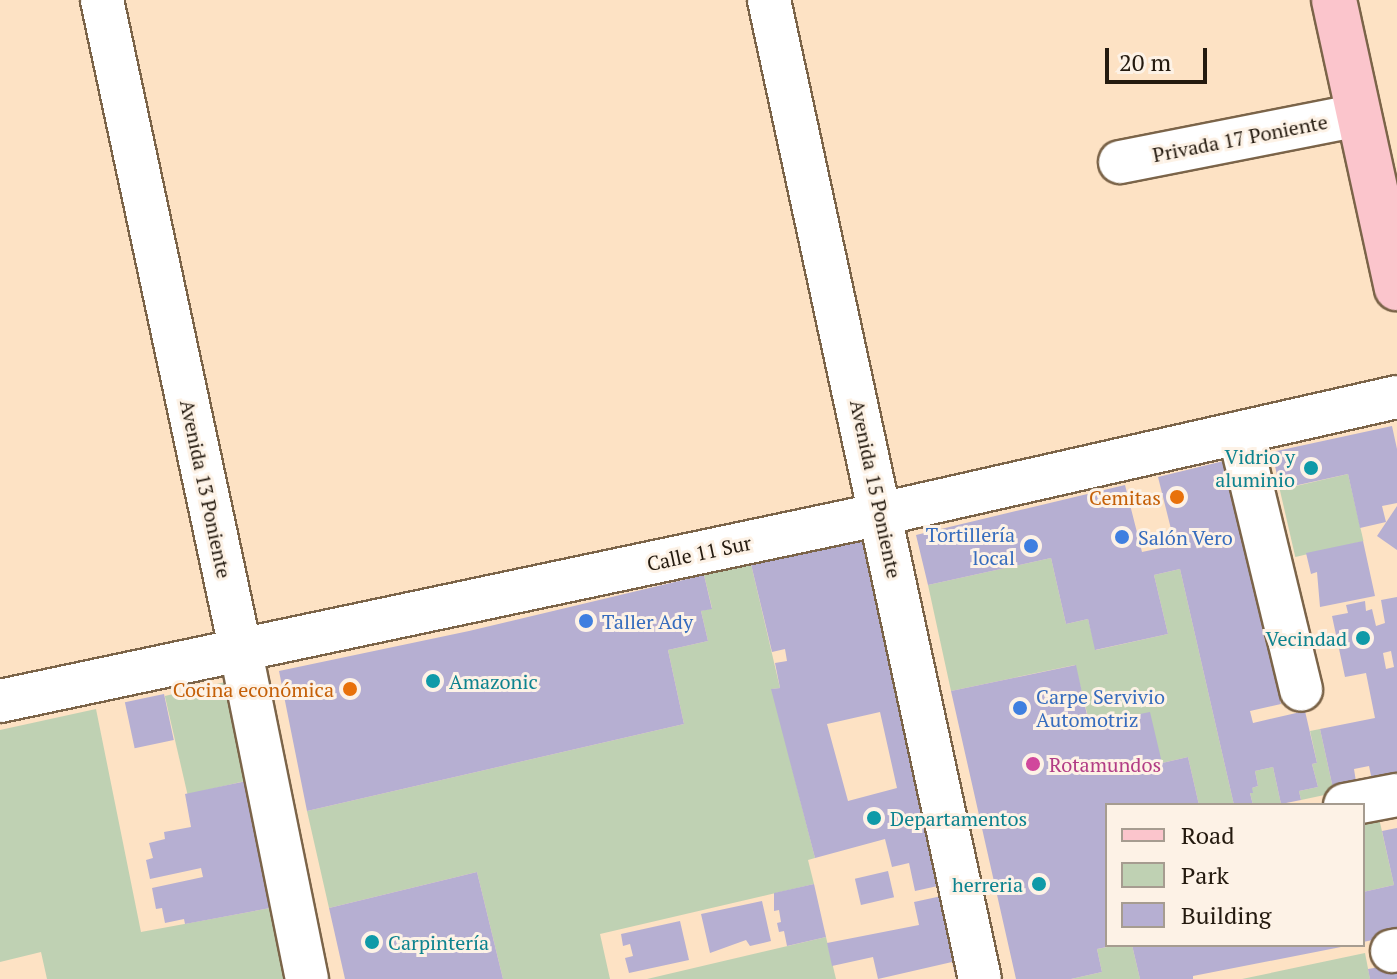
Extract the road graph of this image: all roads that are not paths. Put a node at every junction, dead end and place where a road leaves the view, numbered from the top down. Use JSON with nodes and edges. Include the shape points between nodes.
{"nodes":[{"id":1,"x":102,"y":0,"type":"edge"},
{"id":2,"x":769,"y":0,"type":"edge"},
{"id":3,"x":1334,"y":0,"type":"edge"},
{"id":4,"x":1359,"y":115,"type":"junction"},
{"id":5,"x":1120,"y":162,"type":"dead end"},
{"id":6,"x":1397,"y":288,"type":"edge"},
{"id":7,"x":1397,"y":397,"type":"edge"},
{"id":8,"x":1239,"y":433,"type":"junction"},
{"id":9,"x":881,"y":514,"type":"junction"},
{"id":10,"x":241,"y":652,"type":"junction"},
{"id":11,"x":1301,"y":690,"type":"dead end"},
{"id":12,"x":0,"y":701,"type":"edge"},
{"id":13,"x":1397,"y":795,"type":"edge"},
{"id":14,"x":1355,"y":803,"type":"edge"},
{"id":15,"x":307,"y":979,"type":"edge"},
{"id":16,"x":980,"y":979,"type":"edge"}],
"edges":[{"from":1,"to":10,"type":"street","name":"Avenida 13 Poniente"},
{"from":2,"to":9,"type":"street","name":"Avenida 15 Poniente"},
{"from":3,"to":4,"type":"main road"},
{"from":4,"to":5,"type":"street","name":"Privada 17 Poniente"},
{"from":4,"to":6,"type":"main road"},
{"from":7,"to":8,"type":"street","name":"Calle 11 Sur"},
{"from":8,"to":9,"type":"street","name":"Calle 11 Sur"},
{"from":8,"to":11,"type":"street"},
{"from":9,"to":10,"type":"street","name":"Calle 11 Sur"},
{"from":9,"to":16,"type":"street","name":"Avenida 15 Poniente"},
{"from":10,"to":12,"type":"street","name":"Calle 11 Sur"},
{"from":10,"to":15,"type":"street","name":"Avenida 13 Poniente"},
{"from":13,"to":14,"type":"street"}]}
